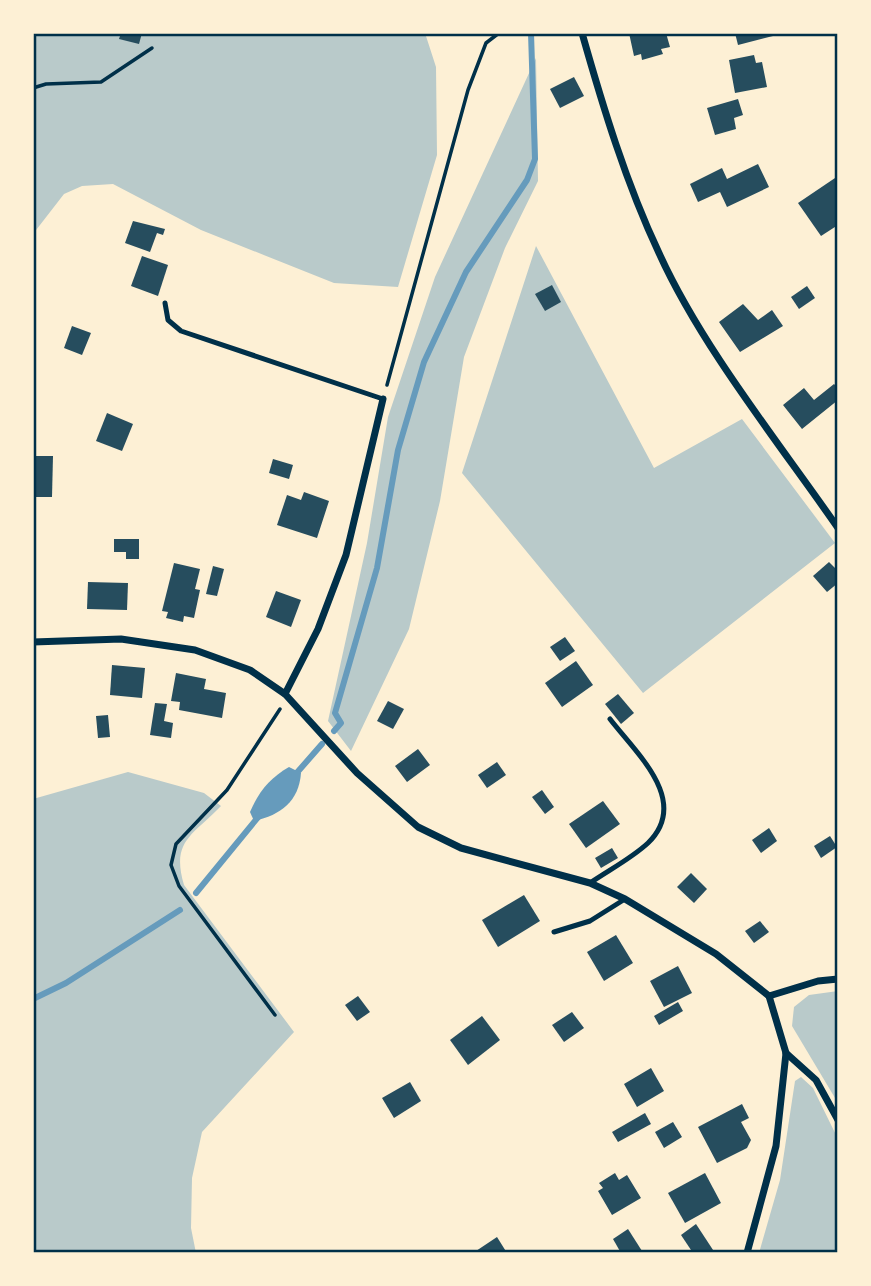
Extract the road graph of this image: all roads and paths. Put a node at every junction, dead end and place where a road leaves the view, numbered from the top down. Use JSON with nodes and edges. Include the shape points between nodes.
{"nodes":[{"id":1,"x":499,"y":33,"type":"edge"},
{"id":2,"x":582,"y":33,"type":"edge"},
{"id":3,"x":152,"y":48,"type":"dead end"},
{"id":4,"x":33,"y":88,"type":"edge"},
{"id":5,"x":165,"y":303,"type":"dead end"},
{"id":6,"x":383,"y":399,"type":"junction"},
{"id":7,"x":838,"y":528,"type":"edge"},
{"id":8,"x":33,"y":642,"type":"edge"},
{"id":9,"x":285,"y":694,"type":"junction"},
{"id":10,"x":610,"y":719,"type":"dead end"},
{"id":11,"x":590,"y":883,"type":"junction"},
{"id":12,"x":625,"y":899,"type":"junction"},
{"id":13,"x":554,"y":932,"type":"dead end"},
{"id":14,"x":838,"y":979,"type":"edge"},
{"id":15,"x":769,"y":996,"type":"junction"},
{"id":16,"x":275,"y":1015,"type":"dead end"},
{"id":17,"x":786,"y":1053,"type":"junction"},
{"id":18,"x":838,"y":1121,"type":"edge"},
{"id":19,"x":747,"y":1253,"type":"edge"}],
"edges":[{"from":1,"to":6,"type":"path","via":[[486,43],[468,90]]},
{"from":2,"to":7,"type":"street","via":[[604,108],[658,253],[720,356]]},
{"from":3,"to":4,"type":"path","via":[[101,82]]},
{"from":5,"to":6,"type":"lane","via":[[168,320],[181,331]]},
{"from":6,"to":9,"type":"street","via":[[346,555],[318,629]]},
{"from":8,"to":9,"type":"street","via":[[121,639],[195,650],[250,670]]},
{"from":9,"to":11,"type":"street","via":[[357,773],[418,827],[461,848]]},
{"from":9,"to":16,"type":"path","via":[[277,717],[227,790],[176,844],[171,865],[179,886]]},
{"from":10,"to":11,"type":"lane","via":[[662,788],[663,817],[648,843]]},
{"from":11,"to":12,"type":"street"},
{"from":12,"to":13,"type":"lane","via":[[590,921]]},
{"from":12,"to":15,"type":"street","via":[[716,954]]},
{"from":14,"to":15,"type":"street"},
{"from":15,"to":17,"type":"street"},
{"from":17,"to":18,"type":"street","via":[[816,1080]]},
{"from":17,"to":19,"type":"street","via":[[776,1146]]}]}
